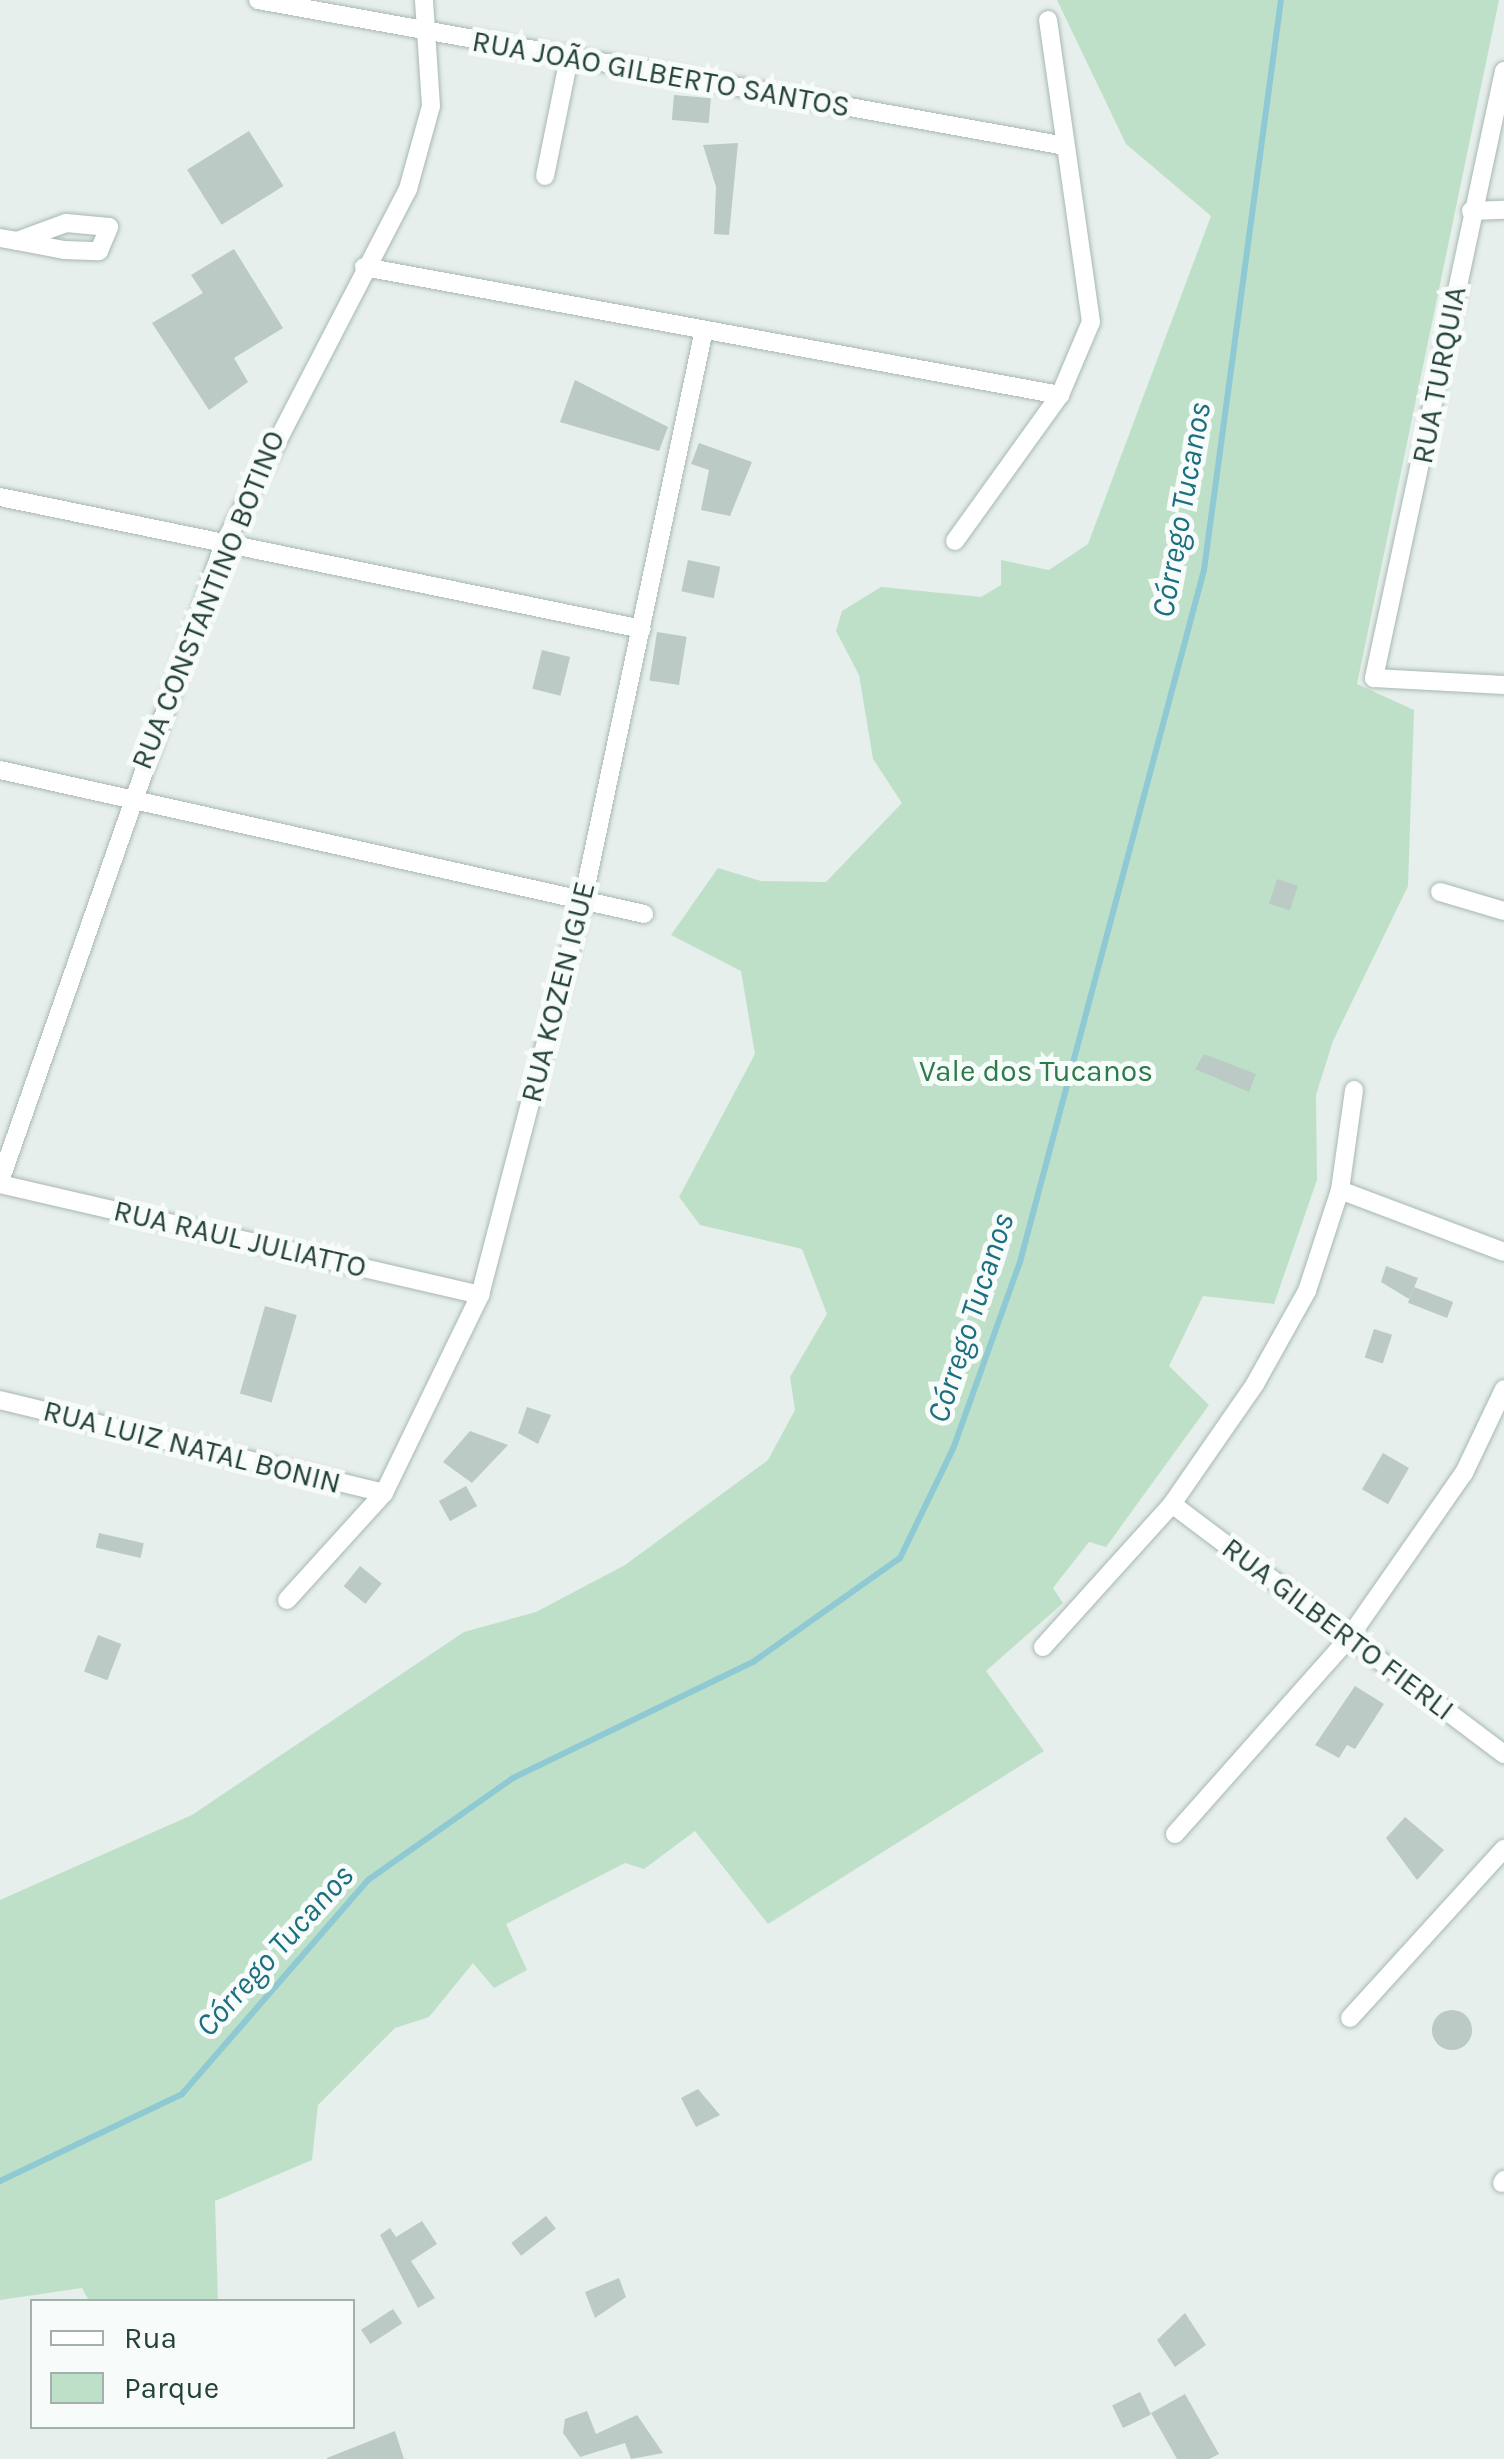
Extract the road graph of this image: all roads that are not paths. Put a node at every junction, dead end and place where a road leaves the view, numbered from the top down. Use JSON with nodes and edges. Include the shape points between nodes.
{"nodes":[{"id":1,"x":258,"y":0,"type":"edge"},
{"id":2,"x":424,"y":0,"type":"edge"},
{"id":3,"x":1048,"y":20,"type":"dead end"},
{"id":4,"x":429,"y":32,"type":"junction"},
{"id":5,"x":569,"y":58,"type":"junction"},
{"id":6,"x":1504,"y":71,"type":"edge"},
{"id":7,"x":1065,"y":146,"type":"junction"},
{"id":8,"x":546,"y":176,"type":"dead end"},
{"id":9,"x":1504,"y":210,"type":"edge"},
{"id":10,"x":1472,"y":211,"type":"junction"},
{"id":11,"x":66,"y":224,"type":"junction"},
{"id":12,"x":8,"y":239,"type":"edge"},
{"id":13,"x":64,"y":250,"type":"junction"},
{"id":14,"x":364,"y":268,"type":"junction"},
{"id":15,"x":704,"y":330,"type":"junction"},
{"id":16,"x":1060,"y":395,"type":"junction"},
{"id":17,"x":0,"y":497,"type":"edge"},
{"id":18,"x":955,"y":541,"type":"dead end"},
{"id":19,"x":224,"y":544,"type":"junction"},
{"id":20,"x":642,"y":629,"type":"junction"},
{"id":21,"x":1504,"y":684,"type":"edge"},
{"id":22,"x":0,"y":770,"type":"edge"},
{"id":23,"x":128,"y":797,"type":"junction"},
{"id":24,"x":1440,"y":892,"type":"dead end"},
{"id":25,"x":583,"y":900,"type":"junction"},
{"id":26,"x":1504,"y":911,"type":"edge"},
{"id":27,"x":644,"y":914,"type":"dead end"},
{"id":28,"x":1354,"y":1090,"type":"dead end"},
{"id":29,"x":0,"y":1183,"type":"edge"},
{"id":30,"x":1340,"y":1190,"type":"junction"},
{"id":31,"x":1504,"y":1252,"type":"edge"},
{"id":32,"x":480,"y":1295,"type":"junction"},
{"id":33,"x":1504,"y":1389,"type":"edge"},
{"id":34,"x":0,"y":1400,"type":"edge"},
{"id":35,"x":384,"y":1494,"type":"junction"},
{"id":36,"x":1172,"y":1504,"type":"junction"},
{"id":37,"x":286,"y":1600,"type":"dead end"},
{"id":38,"x":1348,"y":1639,"type":"junction"},
{"id":39,"x":1043,"y":1648,"type":"dead end"},
{"id":40,"x":1504,"y":1754,"type":"edge"},
{"id":41,"x":1175,"y":1834,"type":"dead end"},
{"id":42,"x":1504,"y":1849,"type":"edge"},
{"id":43,"x":1350,"y":2018,"type":"dead end"}],
"edges":[{"from":1,"to":4,"type":"street","name":"RUA JOÃO GILBERTO SANTOS"},
{"from":2,"to":4,"type":"street","name":"RUA CONSTANTINO BOTINO"},
{"from":3,"to":7,"type":"street"},
{"from":4,"to":5,"type":"street","name":"RUA JOÃO GILBERTO SANTOS"},
{"from":4,"to":14,"type":"street","name":"RUA CONSTANTINO BOTINO","via":[[426,122],[408,189]]},
{"from":5,"to":7,"type":"street","name":"RUA JOÃO GILBERTO SANTOS"},
{"from":5,"to":8,"type":"street"},
{"from":6,"to":10,"type":"street","name":"RUA TURQUIA"},
{"from":7,"to":16,"type":"street","via":[[1092,322]]},
{"from":9,"to":10,"type":"street"},
{"from":10,"to":21,"type":"street","name":"RUA TURQUIA","via":[[1374,678]]},
{"from":11,"to":12,"type":"street"},
{"from":11,"to":13,"type":"street"},
{"from":11,"to":13,"type":"street","via":[[97,219],[110,227],[110,243]]},
{"from":12,"to":13,"type":"street"},
{"from":14,"to":15,"type":"street"},
{"from":14,"to":19,"type":"street","name":"RUA CONSTANTINO BOTINO"},
{"from":15,"to":16,"type":"street"},
{"from":15,"to":20,"type":"street","name":"RUA KOZEN IGUE"},
{"from":16,"to":18,"type":"street"},
{"from":17,"to":19,"type":"street"},
{"from":19,"to":20,"type":"street"},
{"from":19,"to":23,"type":"street","name":"RUA CONSTANTINO BOTINO"},
{"from":20,"to":25,"type":"street","name":"RUA KOZEN IGUE"},
{"from":22,"to":23,"type":"street"},
{"from":23,"to":25,"type":"street"},
{"from":23,"to":29,"type":"street","name":"RUA CONSTANTINO BOTINO"},
{"from":24,"to":26,"type":"street"},
{"from":25,"to":27,"type":"street"},
{"from":25,"to":32,"type":"street","name":"RUA KOZEN IGUE"},
{"from":28,"to":30,"type":"street"},
{"from":29,"to":32,"type":"street","name":"RUA RAUL JULIATTO"},
{"from":30,"to":31,"type":"street"},
{"from":30,"to":36,"type":"street","via":[[1307,1291]]},
{"from":32,"to":35,"type":"street","name":"RUA KOZEN IGUE"},
{"from":33,"to":38,"type":"street","via":[[1464,1473]]},
{"from":34,"to":35,"type":"street","name":"RUA LUIZ NATAL BONIN"},
{"from":35,"to":37,"type":"street","name":"RUA KOZEN IGUE"},
{"from":36,"to":38,"type":"street","name":"RUA GILBERTO FIERLI"},
{"from":36,"to":39,"type":"street"},
{"from":38,"to":40,"type":"street","name":"RUA GILBERTO FIERLI"},
{"from":38,"to":41,"type":"street"},
{"from":42,"to":43,"type":"street"}]}
